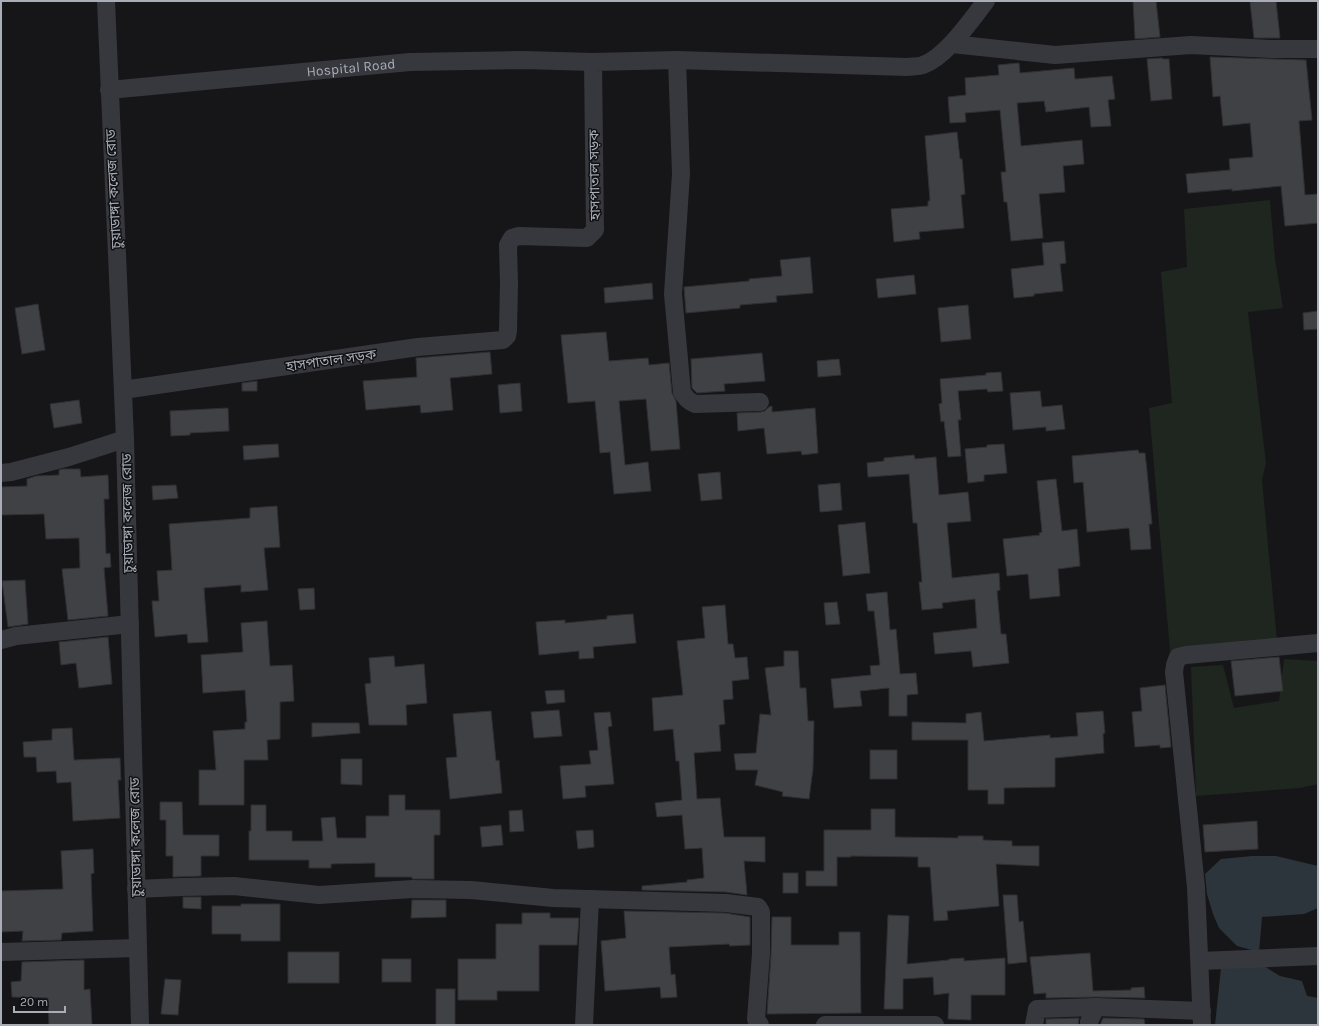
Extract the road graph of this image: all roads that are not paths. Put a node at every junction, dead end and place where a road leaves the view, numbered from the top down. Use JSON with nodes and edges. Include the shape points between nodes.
{"nodes":[{"id":1,"x":106,"y":1,"type":"edge"},
{"id":2,"x":986,"y":1,"type":"edge"},
{"id":3,"x":952,"y":44,"type":"junction"},
{"id":4,"x":1318,"y":49,"type":"edge"},
{"id":5,"x":677,"y":60,"type":"junction"},
{"id":6,"x":593,"y":62,"type":"junction"},
{"id":7,"x":109,"y":90,"type":"junction"},
{"id":8,"x":123,"y":390,"type":"junction"},
{"id":9,"x":760,"y":402,"type":"dead end"},
{"id":10,"x":126,"y":439,"type":"junction"},
{"id":11,"x":1,"y":473,"type":"edge"},
{"id":12,"x":130,"y":624,"type":"junction"},
{"id":13,"x":1,"y":640,"type":"edge"},
{"id":14,"x":1318,"y":643,"type":"edge"},
{"id":15,"x":136,"y":889,"type":"junction"},
{"id":16,"x":590,"y":899,"type":"junction"},
{"id":17,"x":137,"y":948,"type":"junction"},
{"id":18,"x":1,"y":952,"type":"edge"},
{"id":19,"x":1318,"y":956,"type":"edge"},
{"id":20,"x":1200,"y":961,"type":"junction"},
{"id":21,"x":1096,"y":1007,"type":"junction"},
{"id":22,"x":1202,"y":1018,"type":"edge"},
{"id":23,"x":140,"y":1025,"type":"edge"},
{"id":24,"x":584,"y":1025,"type":"edge"},
{"id":25,"x":760,"y":1025,"type":"edge"},
{"id":26,"x":825,"y":1025,"type":"edge"},
{"id":27,"x":935,"y":1025,"type":"edge"},
{"id":28,"x":1034,"y":1025,"type":"edge"},
{"id":29,"x":1089,"y":1025,"type":"edge"}],
"edges":[{"from":1,"to":7,"type":"street","name":"চুয়াডাঙ্গা কলেজ রোড"},
{"from":2,"to":3,"type":"street"},
{"from":3,"to":4,"type":"street","via":[[1055,55],[1191,45]]},
{"from":3,"to":5,"type":"street","via":[[922,65],[907,67]]},
{"from":5,"to":6,"type":"street"},
{"from":5,"to":9,"type":"street","via":[[681,174],[673,294],[682,392],[695,404]]},
{"from":6,"to":7,"type":"street","name":"Hospital Road","via":[[410,62]]},
{"from":6,"to":8,"type":"street","name":"হাসপাতাল সড়ক","via":[[595,230],[587,238],[512,238],[508,245],[508,331],[503,340],[418,347]]},
{"from":7,"to":8,"type":"street","name":"চুয়াডাঙ্গা কলেজ রোড"},
{"from":8,"to":10,"type":"street","name":"চুয়াডাঙ্গা কলেজ রোড"},
{"from":10,"to":11,"type":"street","via":[[69,457]]},
{"from":10,"to":12,"type":"street","name":"চুয়াডাঙ্গা কলেজ রোড"},
{"from":12,"to":13,"type":"street","via":[[16,636]]},
{"from":12,"to":15,"type":"street","name":"চুয়াডাঙ্গা কলেজ রোড"},
{"from":14,"to":20,"type":"street","via":[[1186,655],[1178,657],[1175,665],[1196,887]]},
{"from":15,"to":16,"type":"street","via":[[234,886],[319,895],[413,889],[471,890]]},
{"from":15,"to":17,"type":"street","name":"চুয়াডাঙ্গা কলেজ রোড"},
{"from":16,"to":24,"type":"street"},
{"from":16,"to":25,"type":"street","via":[[726,903],[758,907],[761,912],[756,1018]]},
{"from":17,"to":18,"type":"street"},
{"from":17,"to":23,"type":"street","name":"চুয়াডাঙ্গা কলেজ রোড"},
{"from":19,"to":20,"type":"street"},
{"from":20,"to":22,"type":"street"},
{"from":21,"to":22,"type":"street"},
{"from":21,"to":28,"type":"street","via":[[1037,1009]]},
{"from":21,"to":29,"type":"street"},
{"from":26,"to":27,"type":"street"}]}
